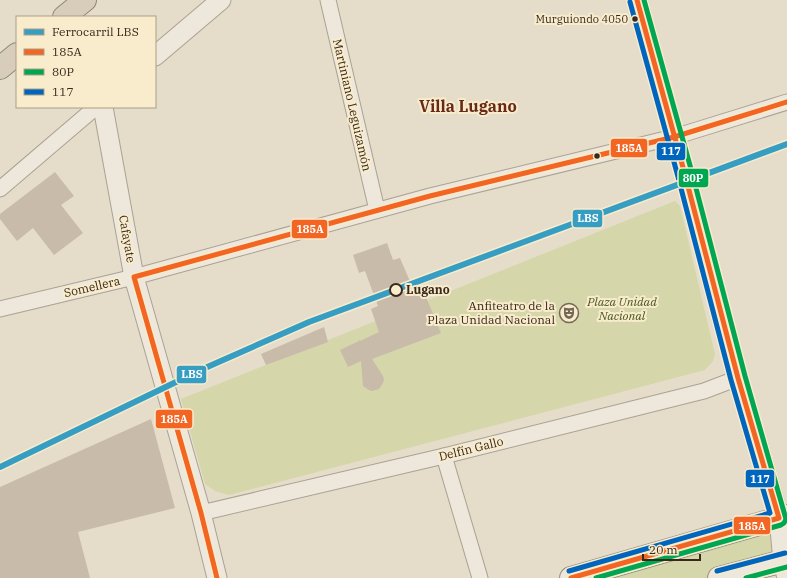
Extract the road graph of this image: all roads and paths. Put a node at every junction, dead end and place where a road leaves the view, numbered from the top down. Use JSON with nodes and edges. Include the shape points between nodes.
{"nodes":[{"id":1,"x":85,"y":0,"type":"edge"},
{"id":2,"x":221,"y":0,"type":"edge"},
{"id":3,"x":328,"y":0,"type":"edge"},
{"id":4,"x":637,"y":0,"type":"edge"},
{"id":5,"x":65,"y":16,"type":"edge"},
{"id":6,"x":16,"y":55,"type":"edge"},
{"id":7,"x":156,"y":55,"type":"edge"},
{"id":8,"x":0,"y":68,"type":"edge"},
{"id":9,"x":787,"y":102,"type":"edge"},
{"id":10,"x":95,"y":108,"type":"edge"},
{"id":11,"x":103,"y":108,"type":"edge"},
{"id":12,"x":674,"y":137,"type":"junction"},
{"id":13,"x":0,"y":189,"type":"edge"},
{"id":14,"x":377,"y":210,"type":"junction"},
{"id":15,"x":134,"y":277,"type":"junction"},
{"id":16,"x":0,"y":309,"type":"edge"},
{"id":17,"x":738,"y":378,"type":"junction"},
{"id":18,"x":444,"y":456,"type":"junction"},
{"id":19,"x":201,"y":513,"type":"junction"},
{"id":20,"x":783,"y":517,"type":"edge"},
{"id":21,"x":786,"y":567,"type":"edge"},
{"id":22,"x":217,"y":578,"type":"edge"},
{"id":23,"x":480,"y":578,"type":"edge"},
{"id":24,"x":571,"y":578,"type":"edge"},
{"id":25,"x":718,"y":578,"type":"edge"}],
"edges":[{"from":1,"to":5,"type":"highway"},
{"from":2,"to":7,"type":"street"},
{"from":3,"to":14,"type":"street","name":"Martiniano Leguizamón"},
{"from":4,"to":12,"type":"street"},
{"from":6,"to":8,"type":"highway"},
{"from":9,"to":12,"type":"street","name":"Somellera"},
{"from":10,"to":13,"type":"street"},
{"from":11,"to":15,"type":"street","name":"Cafayate"},
{"from":12,"to":14,"type":"street","name":"Somellera"},
{"from":12,"to":17,"type":"street"},
{"from":14,"to":15,"type":"street","name":"Somellera"},
{"from":15,"to":16,"type":"street","name":"Somellera"},
{"from":15,"to":19,"type":"street","name":"Cafayate"},
{"from":17,"to":18,"type":"street","name":"Delfín Gallo","via":[[704,391]]},
{"from":17,"to":20,"type":"street"},
{"from":18,"to":19,"type":"street","name":"Delfín Gallo"},
{"from":18,"to":23,"type":"street"},
{"from":19,"to":22,"type":"street","name":"Cafayate"},
{"from":20,"to":21,"type":"street"},
{"from":20,"to":24,"type":"main road"},
{"from":21,"to":25,"type":"main road"}]}
